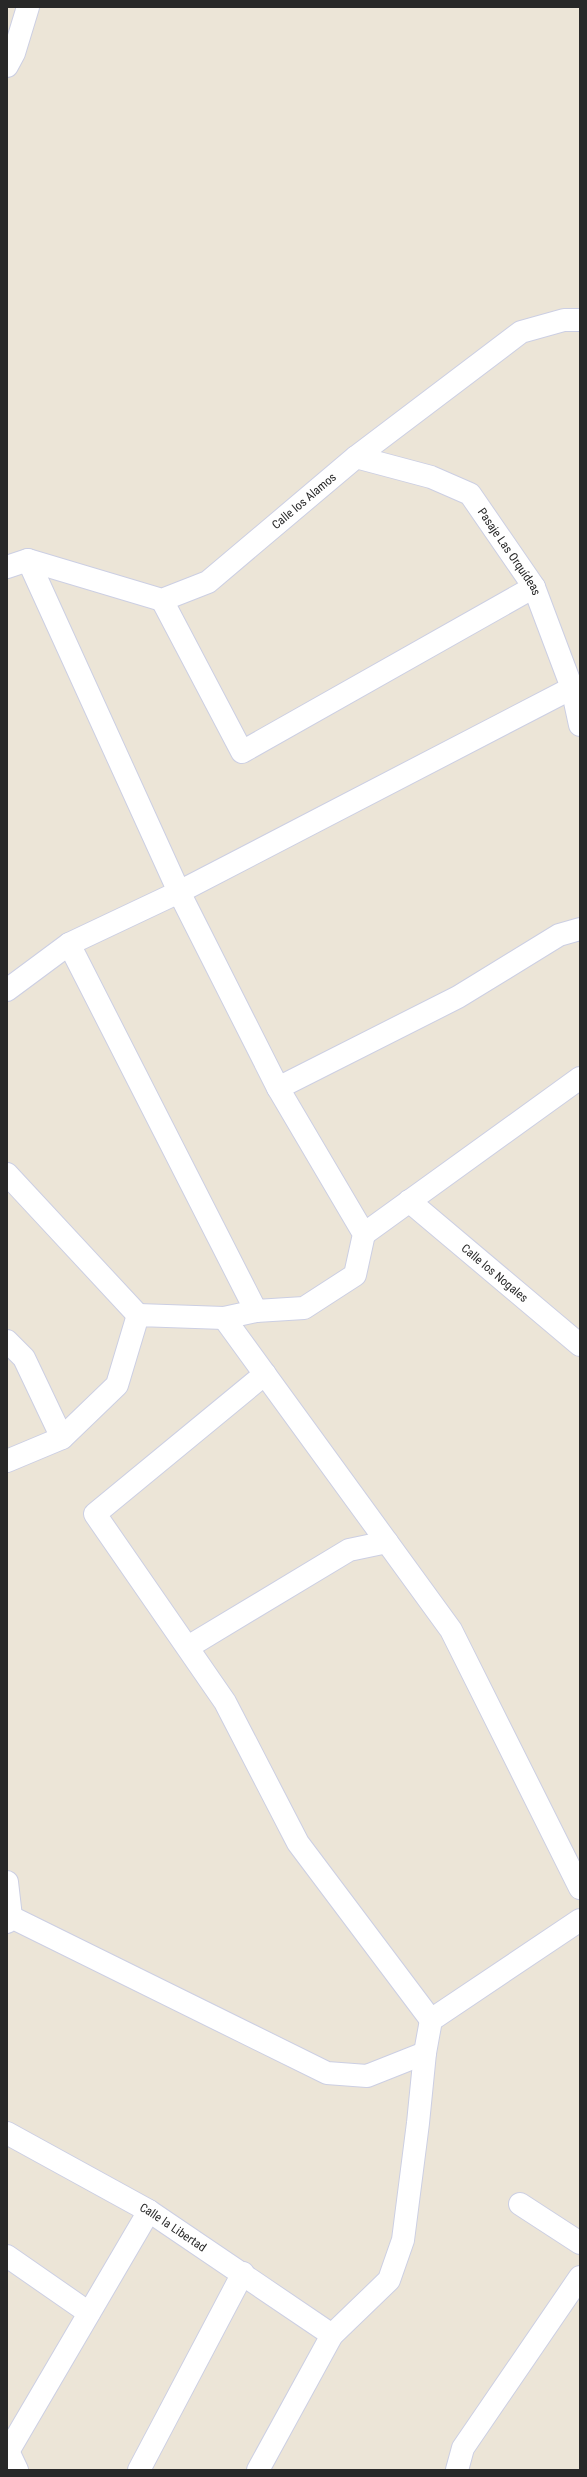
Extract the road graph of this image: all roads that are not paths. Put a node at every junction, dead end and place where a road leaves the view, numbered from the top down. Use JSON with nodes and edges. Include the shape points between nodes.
{"nodes":[{"id":1,"x":28,"y":7,"type":"edge"},
{"id":2,"x":7,"y":66,"type":"edge"},
{"id":3,"x":580,"y":320,"type":"edge"},
{"id":4,"x":356,"y":457,"type":"junction"},
{"id":5,"x":28,"y":560,"type":"junction"},
{"id":6,"x":7,"y":567,"type":"edge"},
{"id":7,"x":534,"y":587,"type":"junction"},
{"id":8,"x":162,"y":600,"type":"junction"},
{"id":9,"x":572,"y":688,"type":"junction"},
{"id":10,"x":580,"y":725,"type":"edge"},
{"id":11,"x":179,"y":892,"type":"junction"},
{"id":12,"x":580,"y":930,"type":"edge"},
{"id":13,"x":69,"y":944,"type":"junction"},
{"id":14,"x":7,"y":990,"type":"edge"},
{"id":15,"x":580,"y":1078,"type":"edge"},
{"id":16,"x":278,"y":1088,"type":"junction"},
{"id":17,"x":7,"y":1174,"type":"edge"},
{"id":18,"x":409,"y":1201,"type":"junction"},
{"id":19,"x":364,"y":1234,"type":"junction"},
{"id":20,"x":256,"y":1311,"type":"junction"},
{"id":21,"x":138,"y":1314,"type":"junction"},
{"id":22,"x":224,"y":1318,"type":"junction"},
{"id":23,"x":7,"y":1341,"type":"edge"},
{"id":24,"x":580,"y":1345,"type":"edge"},
{"id":25,"x":265,"y":1374,"type":"junction"},
{"id":26,"x":62,"y":1438,"type":"junction"},
{"id":27,"x":7,"y":1461,"type":"edge"},
{"id":28,"x":387,"y":1542,"type":"junction"},
{"id":29,"x":188,"y":1648,"type":"junction"},
{"id":30,"x":7,"y":1882,"type":"edge"},
{"id":31,"x":580,"y":1888,"type":"edge"},
{"id":32,"x":9,"y":1919,"type":"edge"},
{"id":33,"x":580,"y":1920,"type":"edge"},
{"id":34,"x":431,"y":2020,"type":"junction"},
{"id":35,"x":425,"y":2053,"type":"junction"},
{"id":36,"x":7,"y":2133,"type":"edge"},
{"id":37,"x":520,"y":2204,"type":"dead end"},
{"id":38,"x":149,"y":2211,"type":"junction"},
{"id":39,"x":580,"y":2243,"type":"edge"},
{"id":40,"x":7,"y":2256,"type":"edge"},
{"id":41,"x":243,"y":2273,"type":"junction"},
{"id":42,"x":580,"y":2277,"type":"edge"},
{"id":43,"x":89,"y":2313,"type":"junction"},
{"id":44,"x":332,"y":2335,"type":"junction"},
{"id":45,"x":8,"y":2449,"type":"edge"},
{"id":46,"x":17,"y":2470,"type":"edge"},
{"id":47,"x":139,"y":2470,"type":"edge"},
{"id":48,"x":258,"y":2470,"type":"edge"},
{"id":49,"x":457,"y":2470,"type":"edge"}],
"edges":[{"from":1,"to":2,"type":"street","via":[[14,53]]},
{"from":3,"to":4,"type":"street","name":"Calle los Alamos","via":[[564,320],[521,332]]},
{"from":4,"to":7,"type":"street","name":"Pasaje Las Orquídeas","via":[[431,477],[470,494]]},
{"from":4,"to":8,"type":"street","name":"Calle los Alamos","via":[[208,582]]},
{"from":5,"to":6,"type":"street"},
{"from":5,"to":8,"type":"street"},
{"from":5,"to":11,"type":"street"},
{"from":7,"to":8,"type":"street","via":[[242,752]]},
{"from":7,"to":9,"type":"street","name":"Pasaje Las Orquídeas"},
{"from":9,"to":10,"type":"street","name":"Pasaje Las Orquídeas"},
{"from":9,"to":11,"type":"street"},
{"from":11,"to":13,"type":"street"},
{"from":11,"to":16,"type":"street"},
{"from":12,"to":16,"type":"street","via":[[559,935],[458,998]]},
{"from":13,"to":14,"type":"street"},
{"from":13,"to":20,"type":"street"},
{"from":15,"to":18,"type":"street"},
{"from":16,"to":19,"type":"street"},
{"from":17,"to":21,"type":"street"},
{"from":18,"to":19,"type":"street"},
{"from":18,"to":24,"type":"street","name":"Calle los Nogales"},
{"from":19,"to":20,"type":"street","via":[[355,1275],[304,1308]]},
{"from":20,"to":22,"type":"street"},
{"from":21,"to":22,"type":"street"},
{"from":21,"to":26,"type":"street","via":[[117,1385]]},
{"from":22,"to":25,"type":"street"},
{"from":23,"to":26,"type":"street","via":[[24,1358]]},
{"from":25,"to":28,"type":"street"},
{"from":25,"to":29,"type":"street","via":[[95,1514]]},
{"from":26,"to":27,"type":"street"},
{"from":28,"to":29,"type":"street","via":[[349,1550]]},
{"from":28,"to":31,"type":"street","via":[[451,1630]]},
{"from":29,"to":34,"type":"street","via":[[225,1702],[298,1843]]},
{"from":30,"to":32,"type":"street"},
{"from":32,"to":35,"type":"street","via":[[327,2073],[367,2076]]},
{"from":33,"to":34,"type":"street"},
{"from":34,"to":35,"type":"street"},
{"from":35,"to":44,"type":"street","via":[[403,2240],[389,2280]]},
{"from":36,"to":38,"type":"street","name":"Calle la Libertad"},
{"from":37,"to":39,"type":"street"},
{"from":38,"to":41,"type":"street","name":"Calle la Libertad"},
{"from":38,"to":43,"type":"street"},
{"from":40,"to":43,"type":"street"},
{"from":41,"to":44,"type":"street","name":"Calle la Libertad"},
{"from":41,"to":47,"type":"street"},
{"from":42,"to":49,"type":"street","via":[[463,2448]]},
{"from":43,"to":45,"type":"street"},
{"from":44,"to":48,"type":"street"},
{"from":45,"to":46,"type":"street"}]}
